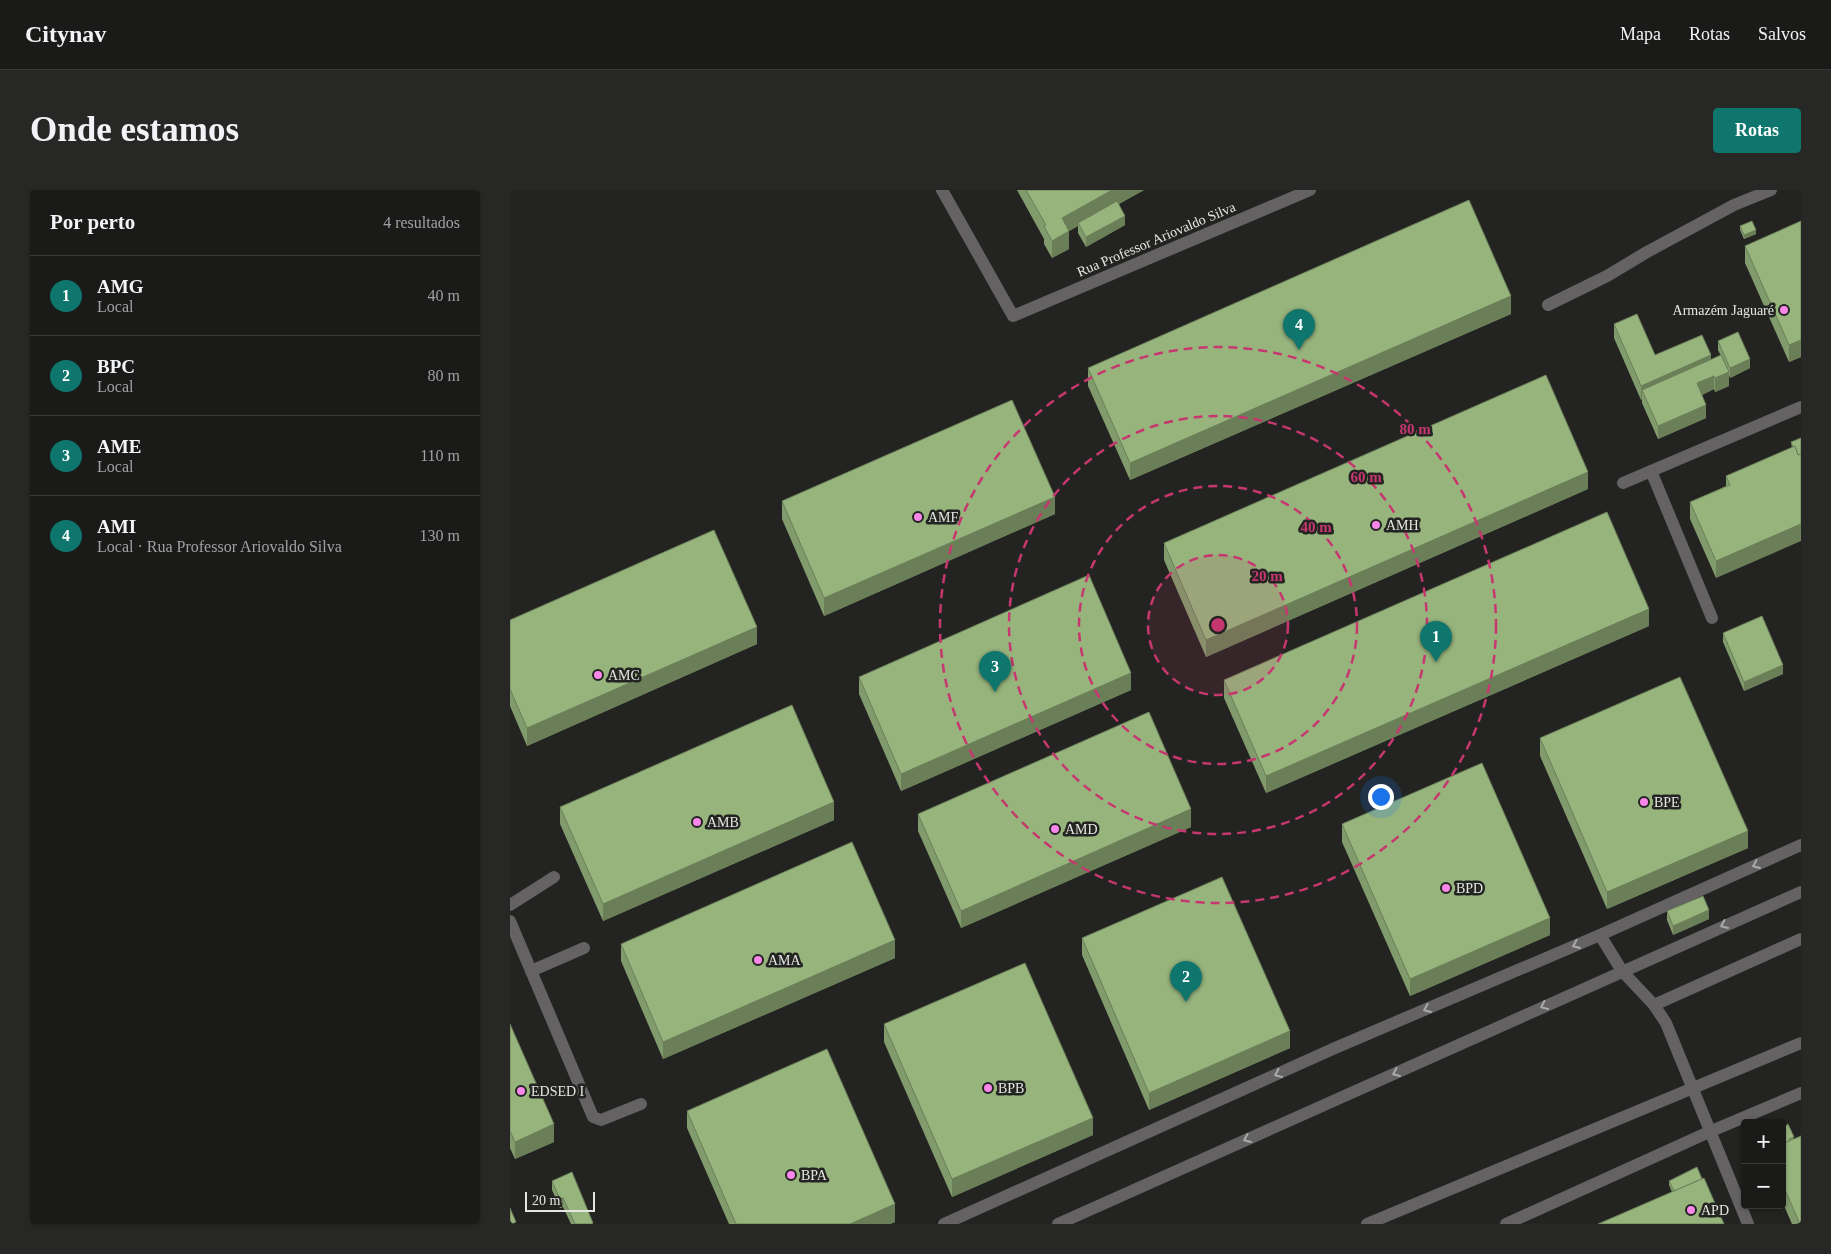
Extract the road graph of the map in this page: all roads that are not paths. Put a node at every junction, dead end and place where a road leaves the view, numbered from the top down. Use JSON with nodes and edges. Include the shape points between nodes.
{"nodes":[{"id":1,"x":942,"y":190,"type":"edge"},
{"id":2,"x":1310,"y":190,"type":"edge"},
{"id":3,"x":1771,"y":190,"type":"edge"},
{"id":4,"x":1548,"y":305,"type":"dead end"},
{"id":5,"x":1801,"y":407,"type":"edge"},
{"id":6,"x":1651,"y":471,"type":"junction"},
{"id":7,"x":1623,"y":483,"type":"dead end"},
{"id":8,"x":1712,"y":618,"type":"dead end"},
{"id":9,"x":1801,"y":845,"type":"edge"},
{"id":10,"x":554,"y":877,"type":"dead end"},
{"id":11,"x":1801,"y":892,"type":"edge"},
{"id":12,"x":510,"y":905,"type":"edge"},
{"id":13,"x":510,"y":921,"type":"edge"},
{"id":14,"x":1600,"y":935,"type":"junction"},
{"id":15,"x":1801,"y":939,"type":"edge"},
{"id":16,"x":584,"y":948,"type":"dead end"},
{"id":17,"x":531,"y":971,"type":"junction"},
{"id":18,"x":1622,"y":971,"type":"junction"},
{"id":19,"x":1654,"y":1005,"type":"junction"},
{"id":20,"x":1801,"y":1043,"type":"edge"},
{"id":21,"x":1693,"y":1090,"type":"junction"},
{"id":22,"x":1801,"y":1093,"type":"edge"},
{"id":23,"x":641,"y":1104,"type":"dead end"},
{"id":24,"x":1709,"y":1132,"type":"junction"},
{"id":25,"x":944,"y":1224,"type":"edge"},
{"id":26,"x":1058,"y":1224,"type":"edge"},
{"id":27,"x":1367,"y":1224,"type":"edge"},
{"id":28,"x":1506,"y":1224,"type":"edge"},
{"id":29,"x":1748,"y":1224,"type":"edge"}],
"edges":[{"from":1,"to":2,"type":"street","name":"Rua Professor Ariovaldo Silva","via":[[1014,316]]},
{"from":3,"to":4,"type":"street","via":[[1734,205]]},
{"from":5,"to":6,"type":"street"},
{"from":6,"to":7,"type":"street"},
{"from":6,"to":8,"type":"street"},
{"from":9,"to":14,"type":"street","one_way":true},
{"from":10,"to":12,"type":"street"},
{"from":11,"to":18,"type":"street","one_way":true},
{"from":13,"to":17,"type":"street"},
{"from":14,"to":18,"type":"street"},
{"from":14,"to":25,"type":"street","one_way":true,"via":[[1335,1048]]},
{"from":15,"to":19,"type":"street"},
{"from":16,"to":17,"type":"street"},
{"from":17,"to":23,"type":"street","via":[[593,1117],[601,1120]]},
{"from":18,"to":19,"type":"street"},
{"from":18,"to":26,"type":"street","one_way":true},
{"from":19,"to":21,"type":"street","via":[[1666,1023]]},
{"from":20,"to":21,"type":"street"},
{"from":21,"to":24,"type":"street"},
{"from":21,"to":27,"type":"street"},
{"from":22,"to":24,"type":"street"},
{"from":24,"to":28,"type":"street"},
{"from":24,"to":29,"type":"street"}]}
